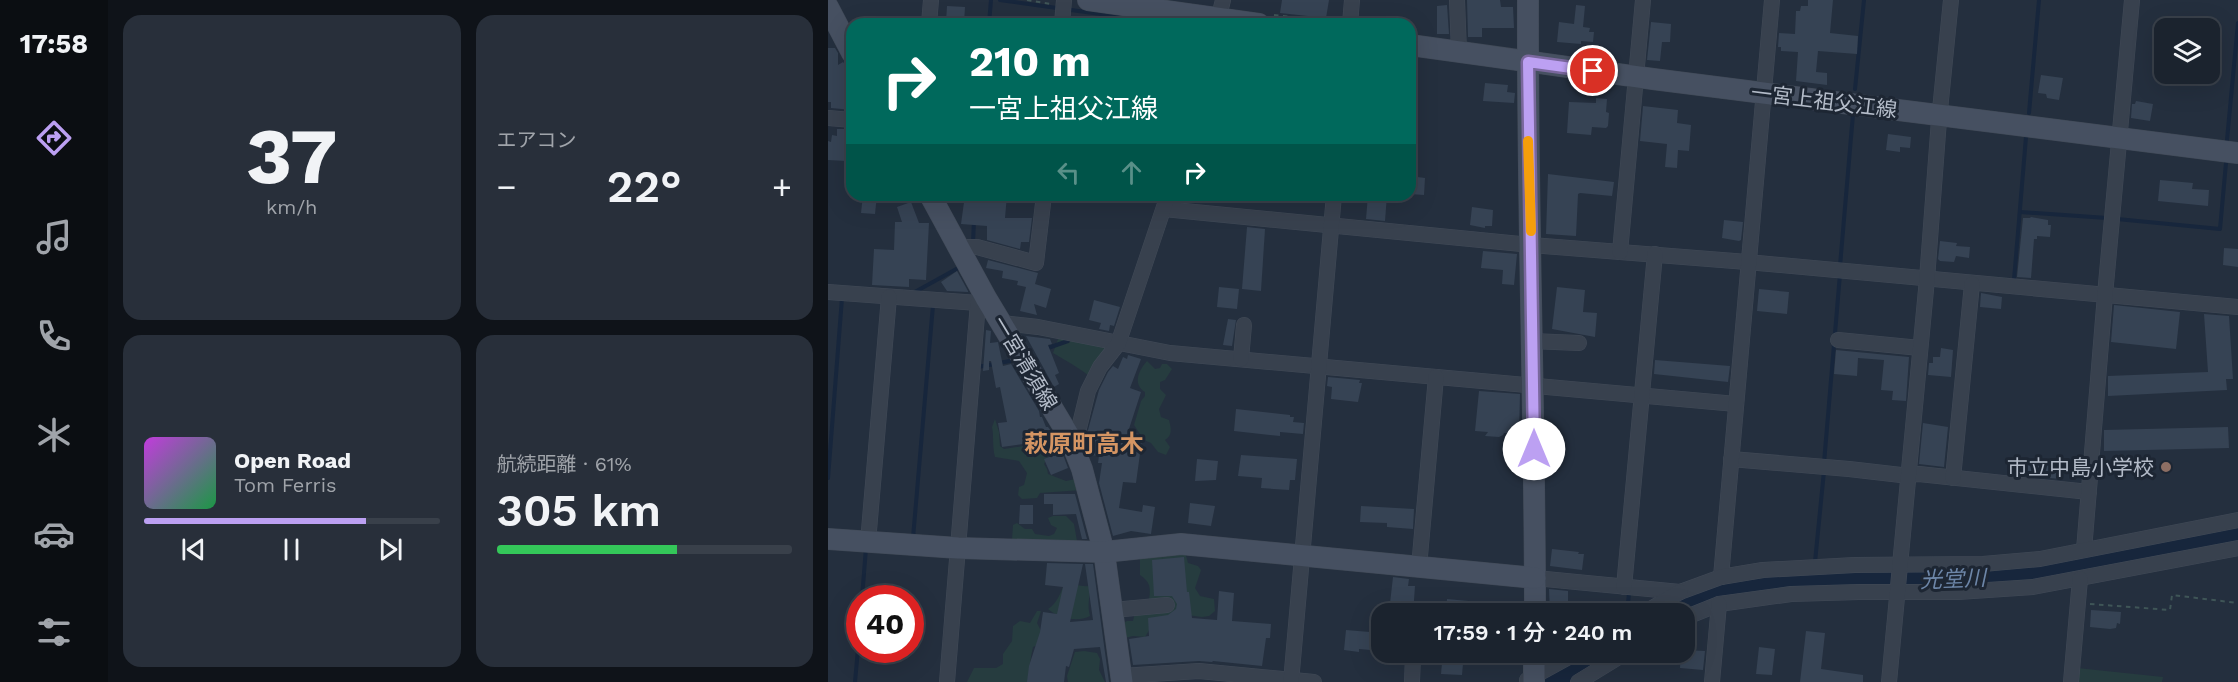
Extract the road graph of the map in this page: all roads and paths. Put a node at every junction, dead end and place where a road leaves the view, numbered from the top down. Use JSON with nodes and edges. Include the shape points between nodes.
{"nodes":[{"id":1,"x":931,"y":0,"type":"edge"},
{"id":2,"x":1027,"y":0,"type":"edge"},
{"id":3,"x":1088,"y":0,"type":"edge"},
{"id":4,"x":1352,"y":0,"type":"edge"},
{"id":5,"x":1457,"y":0,"type":"edge"},
{"id":6,"x":1528,"y":0,"type":"edge"},
{"id":7,"x":1643,"y":0,"type":"edge"},
{"id":8,"x":1772,"y":0,"type":"edge"},
{"id":9,"x":1951,"y":0,"type":"edge"},
{"id":10,"x":2132,"y":0,"type":"edge"},
{"id":11,"x":1064,"y":3,"type":"edge"},
{"id":12,"x":828,"y":8,"type":"edge"},
{"id":13,"x":1219,"y":14,"type":"edge"},
{"id":14,"x":930,"y":18,"type":"edge"},
{"id":15,"x":1063,"y":18,"type":"edge"},
{"id":16,"x":1235,"y":18,"type":"edge"},
{"id":17,"x":1350,"y":18,"type":"edge"},
{"id":18,"x":846,"y":42,"type":"edge"},
{"id":19,"x":1416,"y":46,"type":"edge"},
{"id":20,"x":1459,"y":52,"type":"junction"},
{"id":21,"x":1528,"y":62,"type":"junction"},
{"id":22,"x":1636,"y":77,"type":"junction"},
{"id":23,"x":1764,"y":93,"type":"junction"},
{"id":24,"x":1940,"y":116,"type":"junction"},
{"id":25,"x":828,"y":118,"type":"edge"},
{"id":26,"x":846,"y":120,"type":"edge"},
{"id":27,"x":2119,"y":138,"type":"junction"},
{"id":28,"x":2238,"y":153,"type":"edge"},
{"id":29,"x":933,"y":201,"type":"edge"},
{"id":30,"x":1043,"y":201,"type":"edge"},
{"id":31,"x":1333,"y":201,"type":"edge"},
{"id":32,"x":1166,"y":202,"type":"edge"},
{"id":33,"x":1331,"y":225,"type":"junction"},
{"id":34,"x":1531,"y":245,"type":"junction"},
{"id":35,"x":960,"y":247,"type":"junction"},
{"id":36,"x":1620,"y":252,"type":"junction"},
{"id":37,"x":1655,"y":255,"type":"junction"},
{"id":38,"x":1747,"y":262,"type":"junction"},
{"id":39,"x":1927,"y":279,"type":"junction"},
{"id":40,"x":1971,"y":284,"type":"junction"},
{"id":41,"x":828,"y":292,"type":"edge"},
{"id":42,"x":2105,"y":295,"type":"junction"},
{"id":43,"x":889,"y":297,"type":"junction"},
{"id":44,"x":982,"y":300,"type":"junction"},
{"id":45,"x":2238,"y":307,"type":"edge"},
{"id":46,"x":1002,"y":323,"type":"junction"},
{"id":47,"x":1245,"y":325,"type":"dead end"},
{"id":48,"x":1838,"y":340,"type":"dead end"},
{"id":49,"x":1532,"y":341,"type":"junction"},
{"id":50,"x":1579,"y":343,"type":"dead end"},
{"id":51,"x":1118,"y":344,"type":"junction"},
{"id":52,"x":1920,"y":348,"type":"junction"},
{"id":53,"x":1241,"y":359,"type":"junction"},
{"id":54,"x":1320,"y":367,"type":"junction"},
{"id":55,"x":1436,"y":377,"type":"junction"},
{"id":56,"x":1533,"y":385,"type":"junction"},
{"id":57,"x":1642,"y":396,"type":"junction"},
{"id":58,"x":1736,"y":404,"type":"junction"},
{"id":59,"x":1069,"y":436,"type":"junction"},
{"id":60,"x":1731,"y":459,"type":"junction"},
{"id":61,"x":1909,"y":475,"type":"junction"},
{"id":62,"x":1953,"y":478,"type":"junction"},
{"id":63,"x":2089,"y":492,"type":"junction"},
{"id":64,"x":2238,"y":520,"type":"edge"},
{"id":65,"x":828,"y":539,"type":"edge"},
{"id":66,"x":868,"y":542,"type":"junction"},
{"id":67,"x":958,"y":548,"type":"junction"},
{"id":68,"x":2238,"y":548,"type":"edge"},
{"id":69,"x":2084,"y":550,"type":"junction"},
{"id":70,"x":1104,"y":552,"type":"junction"},
{"id":71,"x":1303,"y":557,"type":"junction"},
{"id":72,"x":1419,"y":567,"type":"junction"},
{"id":73,"x":1901,"y":568,"type":"junction"},
{"id":74,"x":1721,"y":577,"type":"junction"},
{"id":75,"x":1535,"y":578,"type":"junction"},
{"id":76,"x":2080,"y":579,"type":"junction"},
{"id":77,"x":1624,"y":586,"type":"junction"},
{"id":78,"x":1680,"y":592,"type":"junction"},
{"id":79,"x":1898,"y":592,"type":"junction"},
{"id":80,"x":1534,"y":603,"type":"edge"},
{"id":81,"x":1661,"y":603,"type":"edge"},
{"id":82,"x":2078,"y":603,"type":"junction"},
{"id":83,"x":2238,"y":603,"type":"edge"},
{"id":84,"x":1719,"y":604,"type":"junction"},
{"id":85,"x":1167,"y":605,"type":"dead end"},
{"id":86,"x":1113,"y":610,"type":"junction"},
{"id":87,"x":1695,"y":614,"type":"edge"},
{"id":88,"x":1413,"y":663,"type":"edge"},
{"id":89,"x":1533,"y":663,"type":"edge"},
{"id":90,"x":1559,"y":663,"type":"edge"},
{"id":91,"x":1609,"y":663,"type":"edge"},
{"id":92,"x":1122,"y":679,"type":"edge"},
{"id":93,"x":1532,"y":679,"type":"edge"},
{"id":94,"x":1292,"y":681,"type":"edge"},
{"id":95,"x":947,"y":682,"type":"edge"},
{"id":96,"x":1314,"y":682,"type":"edge"},
{"id":97,"x":1412,"y":682,"type":"edge"},
{"id":98,"x":1578,"y":682,"type":"edge"},
{"id":99,"x":1712,"y":682,"type":"edge"},
{"id":100,"x":1890,"y":682,"type":"edge"},
{"id":101,"x":2071,"y":682,"type":"edge"}],
"edges":[{"from":1,"to":14,"type":"street"},
{"from":2,"to":11,"type":"path"},
{"from":3,"to":13,"type":"main road"},
{"from":4,"to":17,"type":"street"},
{"from":5,"to":20,"type":"street"},
{"from":6,"to":21,"type":"main road"},
{"from":7,"to":22,"type":"street"},
{"from":8,"to":23,"type":"street"},
{"from":9,"to":24,"type":"street"},
{"from":10,"to":27,"type":"street"},
{"from":11,"to":15,"type":"street"},
{"from":12,"to":18,"type":"main road"},
{"from":13,"to":16,"type":"main road"},
{"from":19,"to":20,"type":"main road","name":"一宮上祖父江線"},
{"from":20,"to":21,"type":"main road","name":"一宮上祖父江線"},
{"from":21,"to":22,"type":"main road","name":"一宮上祖父江線"},
{"from":21,"to":34,"type":"main road"},
{"from":22,"to":23,"type":"main road","name":"一宮上祖父江線"},
{"from":22,"to":36,"type":"street"},
{"from":23,"to":24,"type":"main road","name":"一宮上祖父江線"},
{"from":23,"to":38,"type":"street"},
{"from":24,"to":27,"type":"main road","name":"一宮上祖父江線"},
{"from":24,"to":39,"type":"street"},
{"from":25,"to":26,"type":"street"},
{"from":27,"to":28,"type":"main road","name":"一宮上祖父江線"},
{"from":27,"to":42,"type":"street"},
{"from":29,"to":35,"type":"main road","name":"一宮清須線"},
{"from":30,"to":35,"type":"street","via":[[1036,263],[977,247]]},
{"from":31,"to":33,"type":"street"},
{"from":32,"to":33,"type":"street"},
{"from":32,"to":51,"type":"street"},
{"from":33,"to":34,"type":"street"},
{"from":33,"to":54,"type":"street"},
{"from":34,"to":36,"type":"street"},
{"from":34,"to":49,"type":"main road"},
{"from":35,"to":44,"type":"main road","name":"一宮清須線"},
{"from":36,"to":37,"type":"street"},
{"from":37,"to":38,"type":"street"},
{"from":37,"to":57,"type":"street"},
{"from":38,"to":39,"type":"street"},
{"from":38,"to":58,"type":"street"},
{"from":39,"to":40,"type":"street"},
{"from":39,"to":52,"type":"street"},
{"from":40,"to":42,"type":"street"},
{"from":40,"to":62,"type":"street"},
{"from":41,"to":43,"type":"street"},
{"from":42,"to":45,"type":"street"},
{"from":42,"to":63,"type":"street"},
{"from":43,"to":44,"type":"street"},
{"from":43,"to":66,"type":"street"},
{"from":44,"to":46,"type":"main road","name":"一宮清須線"},
{"from":44,"to":67,"type":"street"},
{"from":46,"to":51,"type":"street"},
{"from":46,"to":59,"type":"main road","name":"一宮清須線"},
{"from":47,"to":53,"type":"street"},
{"from":48,"to":52,"type":"street"},
{"from":49,"to":50,"type":"street"},
{"from":49,"to":56,"type":"main road"},
{"from":51,"to":53,"type":"street"},
{"from":51,"to":59,"type":"street","via":[[1088,391],[1079,428]]},
{"from":52,"to":61,"type":"street"},
{"from":53,"to":54,"type":"street"},
{"from":54,"to":55,"type":"street"},
{"from":54,"to":71,"type":"street"},
{"from":55,"to":56,"type":"street"},
{"from":55,"to":72,"type":"street"},
{"from":56,"to":57,"type":"street"},
{"from":56,"to":75,"type":"main road"},
{"from":57,"to":58,"type":"street"},
{"from":57,"to":77,"type":"street"},
{"from":58,"to":60,"type":"street"},
{"from":59,"to":70,"type":"main road","name":"一宮清須線"},
{"from":60,"to":61,"type":"street"},
{"from":60,"to":74,"type":"street"},
{"from":61,"to":62,"type":"street"},
{"from":61,"to":73,"type":"street"},
{"from":62,"to":63,"type":"street"},
{"from":63,"to":69,"type":"street"},
{"from":64,"to":69,"type":"street"},
{"from":65,"to":66,"type":"main road"},
{"from":66,"to":67,"type":"main road"},
{"from":67,"to":70,"type":"main road"},
{"from":67,"to":95,"type":"street"},
{"from":68,"to":76,"type":"street"},
{"from":69,"to":73,"type":"street","via":[[2013,562]]},
{"from":70,"to":71,"type":"main road","via":[[1181,544]]},
{"from":70,"to":86,"type":"main road","name":"一宮清須線"},
{"from":71,"to":72,"type":"main road"},
{"from":71,"to":94,"type":"street"},
{"from":72,"to":75,"type":"main road"},
{"from":73,"to":74,"type":"street","via":[[1800,567]]},
{"from":73,"to":79,"type":"street"},
{"from":74,"to":78,"type":"street"},
{"from":75,"to":77,"type":"street"},
{"from":75,"to":80,"type":"main road"},
{"from":76,"to":79,"type":"street","via":[[2033,587]]},
{"from":76,"to":82,"type":"street"},
{"from":77,"to":78,"type":"street"},
{"from":78,"to":81,"type":"street"},
{"from":79,"to":84,"type":"street","via":[[1791,594]]},
{"from":79,"to":100,"type":"street"},
{"from":82,"to":83,"type":"path","via":[[2170,610],[2172,595]]},
{"from":82,"to":101,"type":"street"},
{"from":84,"to":87,"type":"street"},
{"from":84,"to":99,"type":"street"},
{"from":85,"to":86,"type":"street"},
{"from":86,"to":92,"type":"main road","name":"一宮清須線"},
{"from":88,"to":97,"type":"street"},
{"from":89,"to":93,"type":"main road"},
{"from":90,"to":93,"type":"street"},
{"from":91,"to":98,"type":"street"},
{"from":92,"to":94,"type":"street","via":[[1199,671]]},
{"from":94,"to":96,"type":"street"}]}
